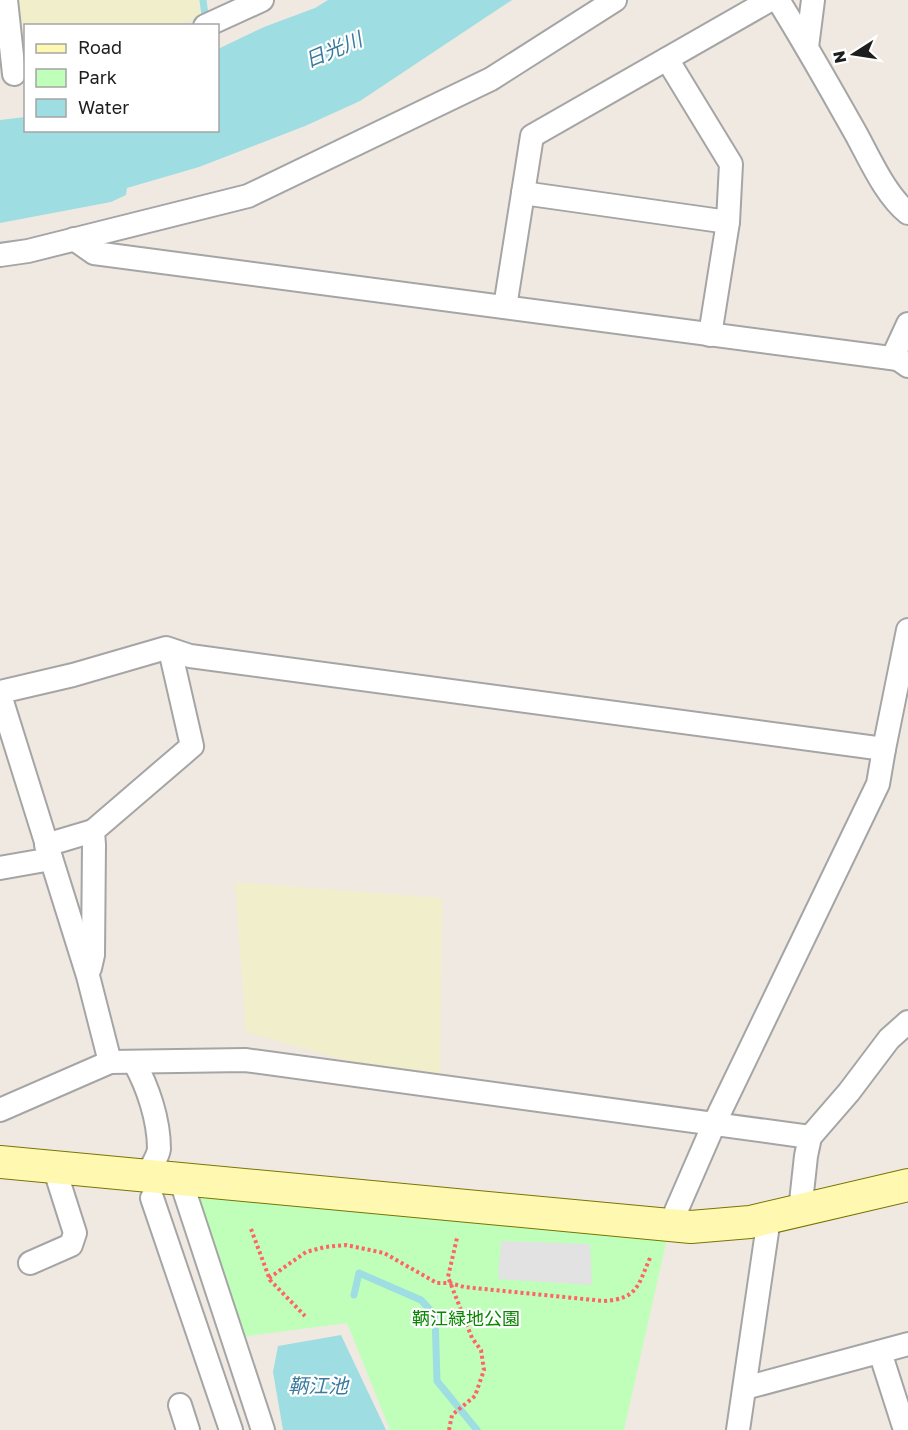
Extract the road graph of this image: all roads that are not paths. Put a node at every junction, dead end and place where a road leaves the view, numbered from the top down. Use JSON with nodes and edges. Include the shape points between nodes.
{"nodes":[{"id":1,"x":6,"y":0,"type":"edge"},
{"id":2,"x":262,"y":0,"type":"edge"},
{"id":3,"x":615,"y":0,"type":"edge"},
{"id":4,"x":770,"y":0,"type":"edge"},
{"id":5,"x":778,"y":0,"type":"edge"},
{"id":6,"x":813,"y":0,"type":"edge"},
{"id":7,"x":209,"y":24,"type":"edge"},
{"id":8,"x":807,"y":47,"type":"junction"},
{"id":9,"x":667,"y":59,"type":"junction"},
{"id":10,"x":13,"y":74,"type":"edge"},
{"id":11,"x":523,"y":193,"type":"junction"},
{"id":12,"x":908,"y":213,"type":"edge"},
{"id":13,"x":728,"y":222,"type":"junction"},
{"id":14,"x":74,"y":239,"type":"junction"},
{"id":15,"x":0,"y":255,"type":"edge"},
{"id":16,"x":505,"y":307,"type":"junction"},
{"id":17,"x":908,"y":324,"type":"edge"},
{"id":18,"x":710,"y":334,"type":"junction"},
{"id":19,"x":903,"y":363,"type":"edge"},
{"id":20,"x":908,"y":630,"type":"edge"},
{"id":21,"x":170,"y":650,"type":"junction"},
{"id":22,"x":0,"y":694,"type":"edge"},
{"id":23,"x":884,"y":749,"type":"junction"},
{"id":24,"x":93,"y":831,"type":"junction"},
{"id":25,"x":48,"y":852,"type":"junction"},
{"id":26,"x":0,"y":868,"type":"edge"},
{"id":27,"x":88,"y":976,"type":"junction"},
{"id":28,"x":908,"y":1022,"type":"edge"},
{"id":29,"x":110,"y":1062,"type":"junction"},
{"id":30,"x":134,"y":1062,"type":"junction"},
{"id":31,"x":0,"y":1110,"type":"edge"},
{"id":32,"x":714,"y":1124,"type":"junction"},
{"id":33,"x":810,"y":1137,"type":"junction"},
{"id":34,"x":0,"y":1162,"type":"edge"},
{"id":35,"x":54,"y":1167,"type":"junction"},
{"id":36,"x":180,"y":1178,"type":"junction"},
{"id":37,"x":908,"y":1185,"type":"edge"},
{"id":38,"x":149,"y":1187,"type":"junction"},
{"id":39,"x":800,"y":1211,"type":"junction"},
{"id":40,"x":769,"y":1218,"type":"junction"},
{"id":41,"x":670,"y":1225,"type":"junction"},
{"id":42,"x":30,"y":1263,"type":"dead end"},
{"id":43,"x":908,"y":1344,"type":"edge"},
{"id":44,"x":880,"y":1352,"type":"junction"},
{"id":45,"x":745,"y":1388,"type":"junction"},
{"id":46,"x":180,"y":1405,"type":"dead end"},
{"id":47,"x":188,"y":1430,"type":"edge"},
{"id":48,"x":231,"y":1430,"type":"edge"},
{"id":49,"x":263,"y":1430,"type":"edge"},
{"id":50,"x":738,"y":1430,"type":"edge"},
{"id":51,"x":905,"y":1430,"type":"edge"}],
"edges":[{"from":1,"to":10,"type":"street"},
{"from":2,"to":7,"type":"street"},
{"from":3,"to":14,"type":"street","via":[[491,79],[248,195]]},
{"from":4,"to":9,"type":"street"},
{"from":5,"to":8,"type":"street"},
{"from":6,"to":8,"type":"street"},
{"from":8,"to":12,"type":"street","via":[[882,181]]},
{"from":9,"to":11,"type":"street","via":[[532,136]]},
{"from":9,"to":13,"type":"street","via":[[731,164]]},
{"from":11,"to":13,"type":"street"},
{"from":11,"to":16,"type":"street"},
{"from":13,"to":18,"type":"street"},
{"from":14,"to":15,"type":"street"},
{"from":14,"to":16,"type":"street","via":[[94,253]]},
{"from":16,"to":18,"type":"street"},
{"from":17,"to":19,"type":"street","via":[[896,350]]},
{"from":18,"to":19,"type":"street"},
{"from":20,"to":23,"type":"street"},
{"from":21,"to":22,"type":"street"},
{"from":21,"to":23,"type":"street","via":[[190,656]]},
{"from":21,"to":24,"type":"street","via":[[192,746]]},
{"from":22,"to":25,"type":"street"},
{"from":23,"to":32,"type":"street","via":[[878,784]]},
{"from":24,"to":25,"type":"street"},
{"from":24,"to":27,"type":"street","via":[[93,955]]},
{"from":25,"to":26,"type":"street"},
{"from":25,"to":27,"type":"street"},
{"from":27,"to":29,"type":"street"},
{"from":28,"to":33,"type":"street","via":[[889,1039]]},
{"from":29,"to":30,"type":"street"},
{"from":29,"to":31,"type":"street"},
{"from":30,"to":32,"type":"street","via":[[245,1060]]},
{"from":30,"to":38,"type":"street","via":[[154,1116],[159,1151]]},
{"from":32,"to":33,"type":"street"},
{"from":32,"to":41,"type":"street"},
{"from":33,"to":39,"type":"street"},
{"from":34,"to":35,"type":"street"},
{"from":35,"to":38,"type":"street"},
{"from":35,"to":42,"type":"street","via":[[75,1233],[71,1245]]},
{"from":36,"to":38,"type":"street"},
{"from":36,"to":41,"type":"street"},
{"from":36,"to":49,"type":"street"},
{"from":37,"to":39,"type":"street"},
{"from":38,"to":48,"type":"street"},
{"from":39,"to":40,"type":"street"},
{"from":40,"to":41,"type":"street","via":[[691,1227]]},
{"from":40,"to":45,"type":"street"},
{"from":43,"to":44,"type":"street"},
{"from":44,"to":45,"type":"street"},
{"from":44,"to":51,"type":"street"},
{"from":45,"to":50,"type":"street"},
{"from":46,"to":47,"type":"street"}]}
